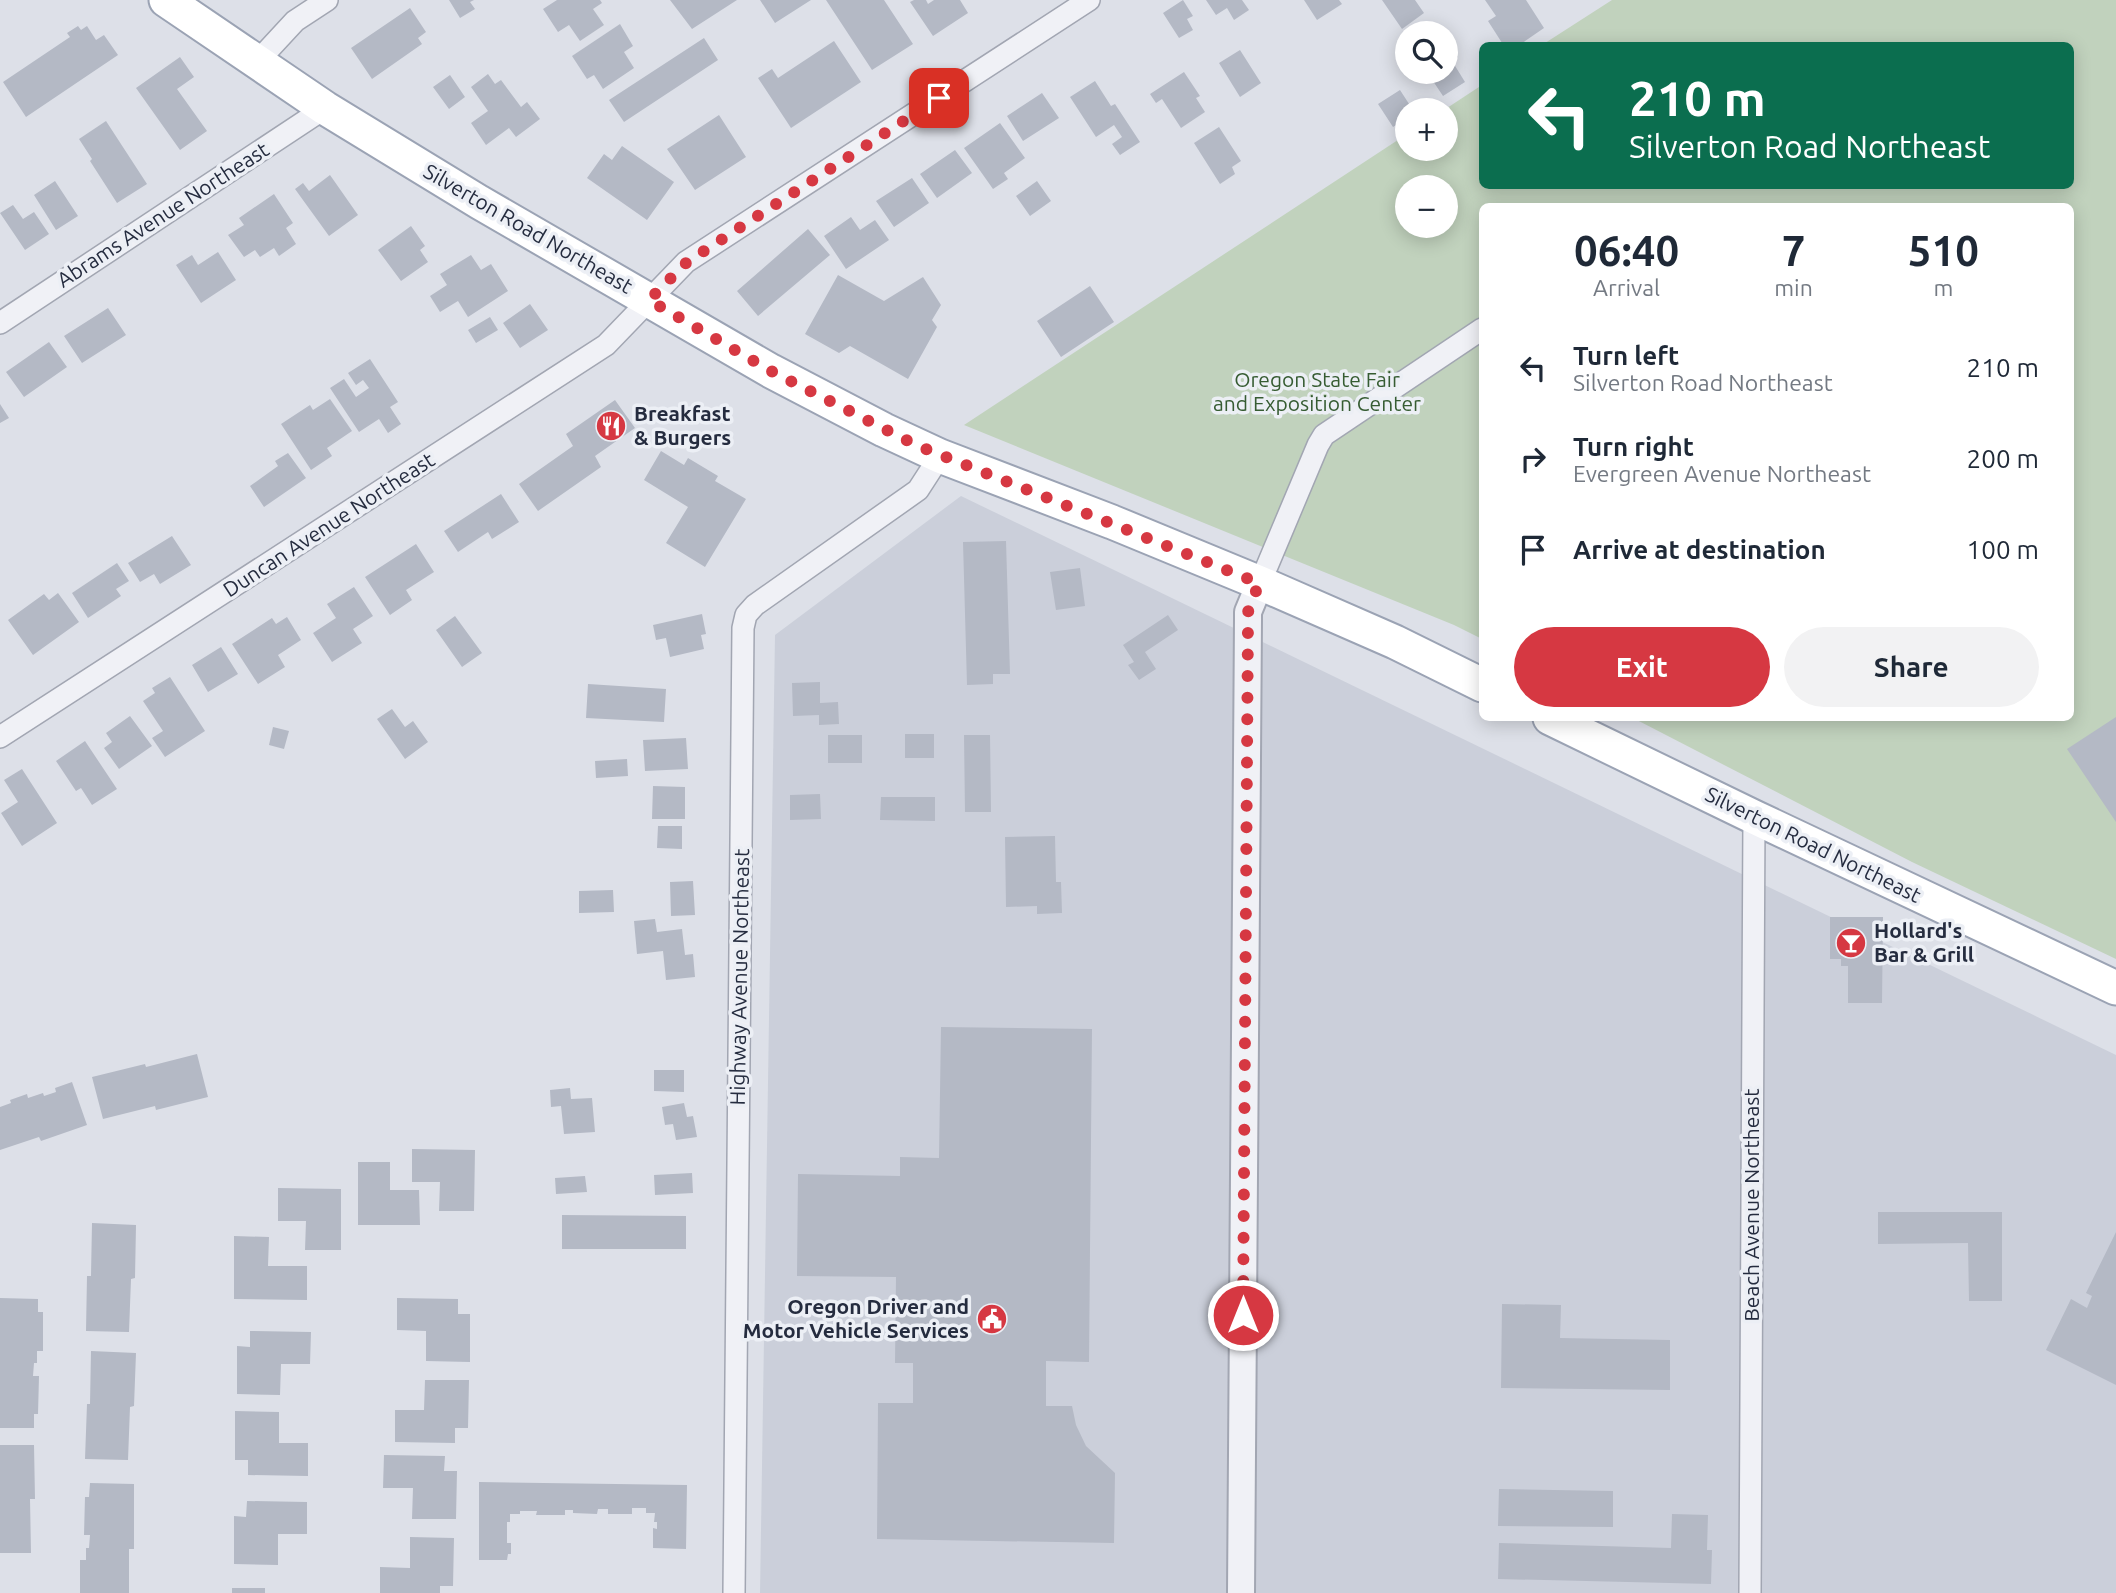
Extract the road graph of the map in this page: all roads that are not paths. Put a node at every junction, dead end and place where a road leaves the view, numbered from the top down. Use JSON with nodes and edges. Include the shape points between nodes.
{"nodes":[{"id":1,"x":166,"y":0,"type":"edge"},
{"id":2,"x":327,"y":0,"type":"edge"},
{"id":3,"x":1089,"y":0,"type":"edge"},
{"id":4,"x":257,"y":62,"type":"junction"},
{"id":5,"x":326,"y":108,"type":"junction"},
{"id":6,"x":649,"y":300,"type":"junction"},
{"id":7,"x":0,"y":323,"type":"edge"},
{"id":8,"x":1479,"y":331,"type":"edge"},
{"id":9,"x":940,"y":456,"type":"junction"},
{"id":10,"x":1259,"y":583,"type":"junction"},
{"id":11,"x":1479,"y":684,"type":"edge"},
{"id":12,"x":1556,"y":721,"type":"edge"},
{"id":13,"x":0,"y":737,"type":"edge"},
{"id":14,"x":1754,"y":817,"type":"junction"},
{"id":15,"x":2116,"y":988,"type":"edge"},
{"id":16,"x":734,"y":1593,"type":"edge"},
{"id":17,"x":1241,"y":1593,"type":"edge"},
{"id":18,"x":1750,"y":1593,"type":"edge"}],
"edges":[{"from":1,"to":4,"type":"main road","name":"Silverton Road Northeast"},
{"from":2,"to":4,"type":"street","via":[[295,21]]},
{"from":3,"to":6,"type":"street","name":"Duncan Avenue Northeast","via":[[687,262]]},
{"from":4,"to":5,"type":"main road","name":"Silverton Road Northeast"},
{"from":5,"to":6,"type":"main road","name":"Silverton Road Northeast"},
{"from":5,"to":7,"type":"street","name":"Abrams Avenue Northeast"},
{"from":6,"to":9,"type":"main road","name":"Silverton Road Northeast","via":[[771,371]]},
{"from":6,"to":13,"type":"street","name":"Duncan Avenue Northeast","via":[[606,345]]},
{"from":8,"to":10,"type":"street","via":[[1324,435]]},
{"from":9,"to":10,"type":"main road","name":"Silverton Road Northeast"},
{"from":9,"to":16,"type":"street","name":"Highway Avenue Northeast","via":[[918,490],[755,605],[743,628]]},
{"from":10,"to":11,"type":"main road","name":"Silverton Road Northeast"},
{"from":10,"to":17,"type":"street","via":[[1248,612]]},
{"from":12,"to":14,"type":"main road","name":"Silverton Road Northeast"},
{"from":14,"to":15,"type":"main road","name":"Silverton Road Northeast"},
{"from":14,"to":18,"type":"street","name":"Beach Avenue Northeast"}]}
